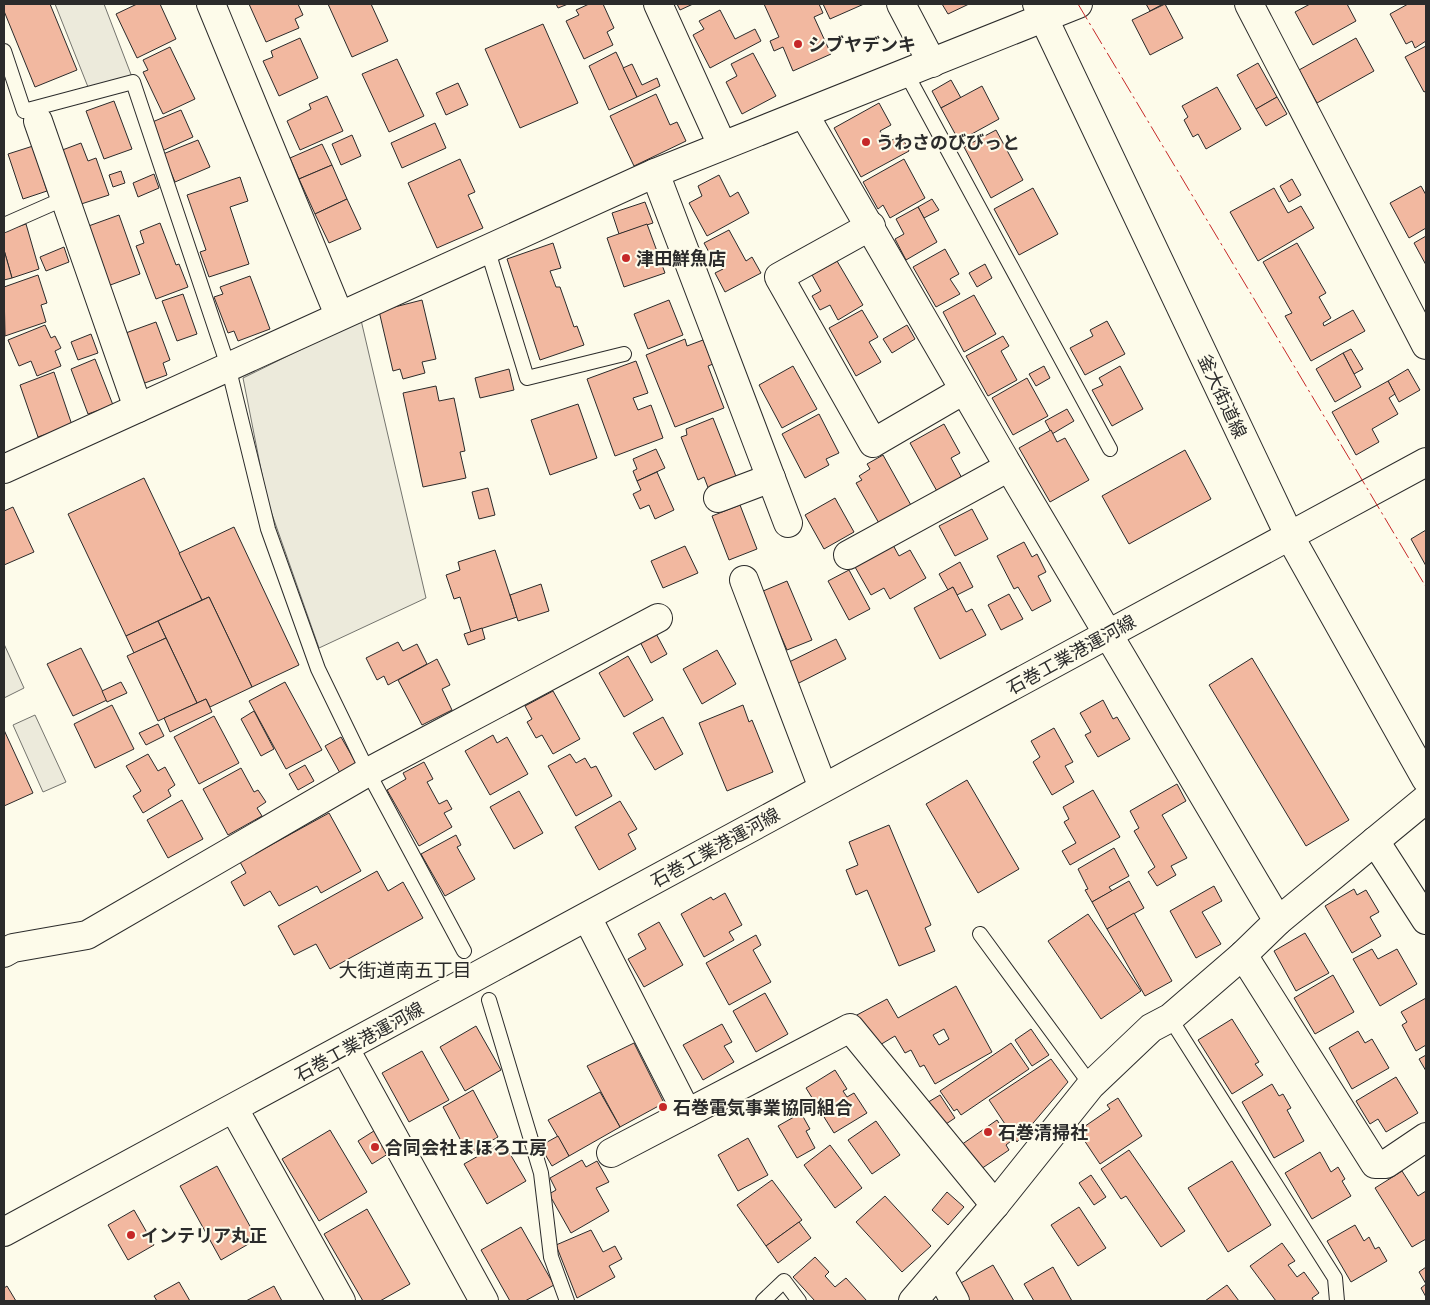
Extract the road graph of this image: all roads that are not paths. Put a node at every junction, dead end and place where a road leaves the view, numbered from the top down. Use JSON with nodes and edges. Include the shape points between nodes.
{"nodes":[{"id":1,"x":211,"y":4,"type":"edge"},
{"id":2,"x":658,"y":4,"type":"edge"},
{"id":3,"x":901,"y":4,"type":"edge"},
{"id":4,"x":1078,"y":4,"type":"edge"},
{"id":5,"x":1249,"y":4,"type":"edge"},
{"id":6,"x":1040,"y":11,"type":"edge"},
{"id":7,"x":4,"y":51,"type":"edge"},
{"id":8,"x":932,"y":63,"type":"junction"},
{"id":9,"x":906,"y":73,"type":"junction"},
{"id":10,"x":804,"y":114,"type":"junction"},
{"id":11,"x":38,"y":121,"type":"dead end"},
{"id":12,"x":722,"y":145,"type":"junction"},
{"id":13,"x":655,"y":173,"type":"junction"},
{"id":14,"x":64,"y":199,"type":"junction"},
{"id":15,"x":4,"y":225,"type":"edge"},
{"id":16,"x":872,"y":226,"type":"junction"},
{"id":17,"x":487,"y":248,"type":"junction"},
{"id":18,"x":339,"y":315,"type":"junction"},
{"id":19,"x":1426,"y":345,"type":"edge"},
{"id":20,"x":624,"y":354,"type":"dead end"},
{"id":21,"x":228,"y":366,"type":"junction"},
{"id":22,"x":964,"y":390,"type":"junction"},
{"id":23,"x":138,"y":408,"type":"junction"},
{"id":24,"x":1110,"y":449,"type":"dead end"},
{"id":25,"x":1426,"y":462,"type":"edge"},
{"id":26,"x":1009,"y":468,"type":"junction"},
{"id":27,"x":4,"y":469,"type":"edge"},
{"id":28,"x":771,"y":478,"type":"junction"},
{"id":29,"x":718,"y":498,"type":"dead end"},
{"id":30,"x":788,"y":523,"type":"dead end"},
{"id":31,"x":1289,"y":535,"type":"junction"},
{"id":32,"x":848,"y":555,"type":"dead end"},
{"id":33,"x":744,"y":580,"type":"dead end"},
{"id":34,"x":658,"y":618,"type":"dead end"},
{"id":35,"x":1108,"y":634,"type":"junction"},
{"id":36,"x":368,"y":772,"type":"junction"},
{"id":37,"x":1426,"y":779,"type":"edge"},
{"id":38,"x":823,"y":788,"type":"junction"},
{"id":39,"x":1426,"y":799,"type":"edge"},
{"id":40,"x":1375,"y":841,"type":"junction"},
{"id":41,"x":587,"y":917,"type":"junction"},
{"id":42,"x":1426,"y":920,"type":"edge"},
{"id":43,"x":1278,"y":921,"type":"junction"},
{"id":44,"x":980,"y":934,"type":"dead end"},
{"id":45,"x":464,"y":950,"type":"dead end"},
{"id":46,"x":4,"y":953,"type":"edge"},
{"id":47,"x":1243,"y":955,"type":"junction"},
{"id":48,"x":489,"y":1000,"type":"dead end"},
{"id":49,"x":1170,"y":1018,"type":"junction"},
{"id":50,"x":345,"y":1049,"type":"junction"},
{"id":51,"x":1091,"y":1085,"type":"junction"},
{"id":52,"x":234,"y":1109,"type":"junction"},
{"id":53,"x":687,"y":1114,"type":"junction"},
{"id":54,"x":1426,"y":1137,"type":"edge"},
{"id":55,"x":611,"y":1153,"type":"dead end"},
{"id":56,"x":995,"y":1205,"type":"junction"},
{"id":57,"x":4,"y":1232,"type":"edge"},
{"id":58,"x":939,"y":1272,"type":"junction"},
{"id":59,"x":341,"y":1301,"type":"edge"},
{"id":60,"x":484,"y":1301,"type":"edge"},
{"id":61,"x":567,"y":1301,"type":"edge"},
{"id":62,"x":763,"y":1301,"type":"edge"},
{"id":63,"x":799,"y":1301,"type":"edge"},
{"id":64,"x":913,"y":1301,"type":"edge"},
{"id":65,"x":955,"y":1301,"type":"edge"},
{"id":66,"x":1337,"y":1301,"type":"edge"}],
"edges":[{"from":1,"to":18,"type":"street"},
{"from":2,"to":12,"type":"street"},
{"from":3,"to":8,"type":"street"},
{"from":4,"to":6,"type":"street"},
{"from":5,"to":19,"type":"street"},
{"from":6,"to":8,"type":"street"},
{"from":6,"to":31,"type":"street","name":"釜大街道線"},
{"from":7,"to":21,"type":"lane","via":[[24,111],[133,82]]},
{"from":8,"to":9,"type":"street"},
{"from":9,"to":10,"type":"street"},
{"from":9,"to":24,"type":"lane"},
{"from":10,"to":12,"type":"street"},
{"from":10,"to":16,"type":"street"},
{"from":11,"to":14,"type":"street"},
{"from":12,"to":13,"type":"street"},
{"from":13,"to":17,"type":"street"},
{"from":13,"to":28,"type":"street"},
{"from":14,"to":15,"type":"lane"},
{"from":14,"to":23,"type":"street"},
{"from":16,"to":22,"type":"street"},
{"from":16,"to":22,"type":"street","via":[[779,277],[793,302],[873,443]]},
{"from":17,"to":18,"type":"street"},
{"from":17,"to":20,"type":"lane","via":[[527,378]]},
{"from":18,"to":21,"type":"street"},
{"from":21,"to":23,"type":"street"},
{"from":21,"to":36,"type":"lane","via":[[268,529],[318,669]]},
{"from":22,"to":26,"type":"street"},
{"from":23,"to":27,"type":"street"},
{"from":25,"to":31,"type":"street","name":"石巻工業港運河線"},
{"from":26,"to":32,"type":"street"},
{"from":26,"to":35,"type":"street"},
{"from":28,"to":29,"type":"street"},
{"from":28,"to":30,"type":"street"},
{"from":31,"to":35,"type":"street","name":"石巻工業港運河線"},
{"from":31,"to":37,"type":"street","name":"釜大街道線"},
{"from":33,"to":38,"type":"street"},
{"from":34,"to":36,"type":"street"},
{"from":35,"to":38,"type":"street","name":"石巻工業港運河線"},
{"from":35,"to":43,"type":"street"},
{"from":36,"to":45,"type":"lane"},
{"from":36,"to":46,"type":"street","via":[[86,936],[13,948]]},
{"from":38,"to":41,"type":"street","name":"石巻工業港運河線"},
{"from":39,"to":40,"type":"street"},
{"from":40,"to":42,"type":"street"},
{"from":40,"to":43,"type":"street"},
{"from":41,"to":50,"type":"street","name":"石巻工業港運河線"},
{"from":41,"to":53,"type":"street"},
{"from":43,"to":47,"type":"street"},
{"from":44,"to":51,"type":"lane"},
{"from":47,"to":49,"type":"street"},
{"from":47,"to":54,"type":"street","via":[[1375,1164],[1386,1164]]},
{"from":48,"to":61,"type":"lane","via":[[541,1173],[551,1257]]},
{"from":49,"to":51,"type":"street","via":[[1152,1028]]},
{"from":49,"to":66,"type":"lane","via":[[1335,1278]]},
{"from":50,"to":52,"type":"street","name":"石巻工業港運河線"},
{"from":50,"to":60,"type":"street"},
{"from":51,"to":56,"type":"street"},
{"from":52,"to":57,"type":"street","name":"石巻工業港運河線"},
{"from":52,"to":59,"type":"street"},
{"from":53,"to":55,"type":"street"},
{"from":53,"to":56,"type":"street","via":[[850,1028]]},
{"from":56,"to":58,"type":"street"},
{"from":58,"to":64,"type":"street"},
{"from":58,"to":65,"type":"street"},
{"from":62,"to":63,"type":"lane","via":[[784,1281]]}]}
